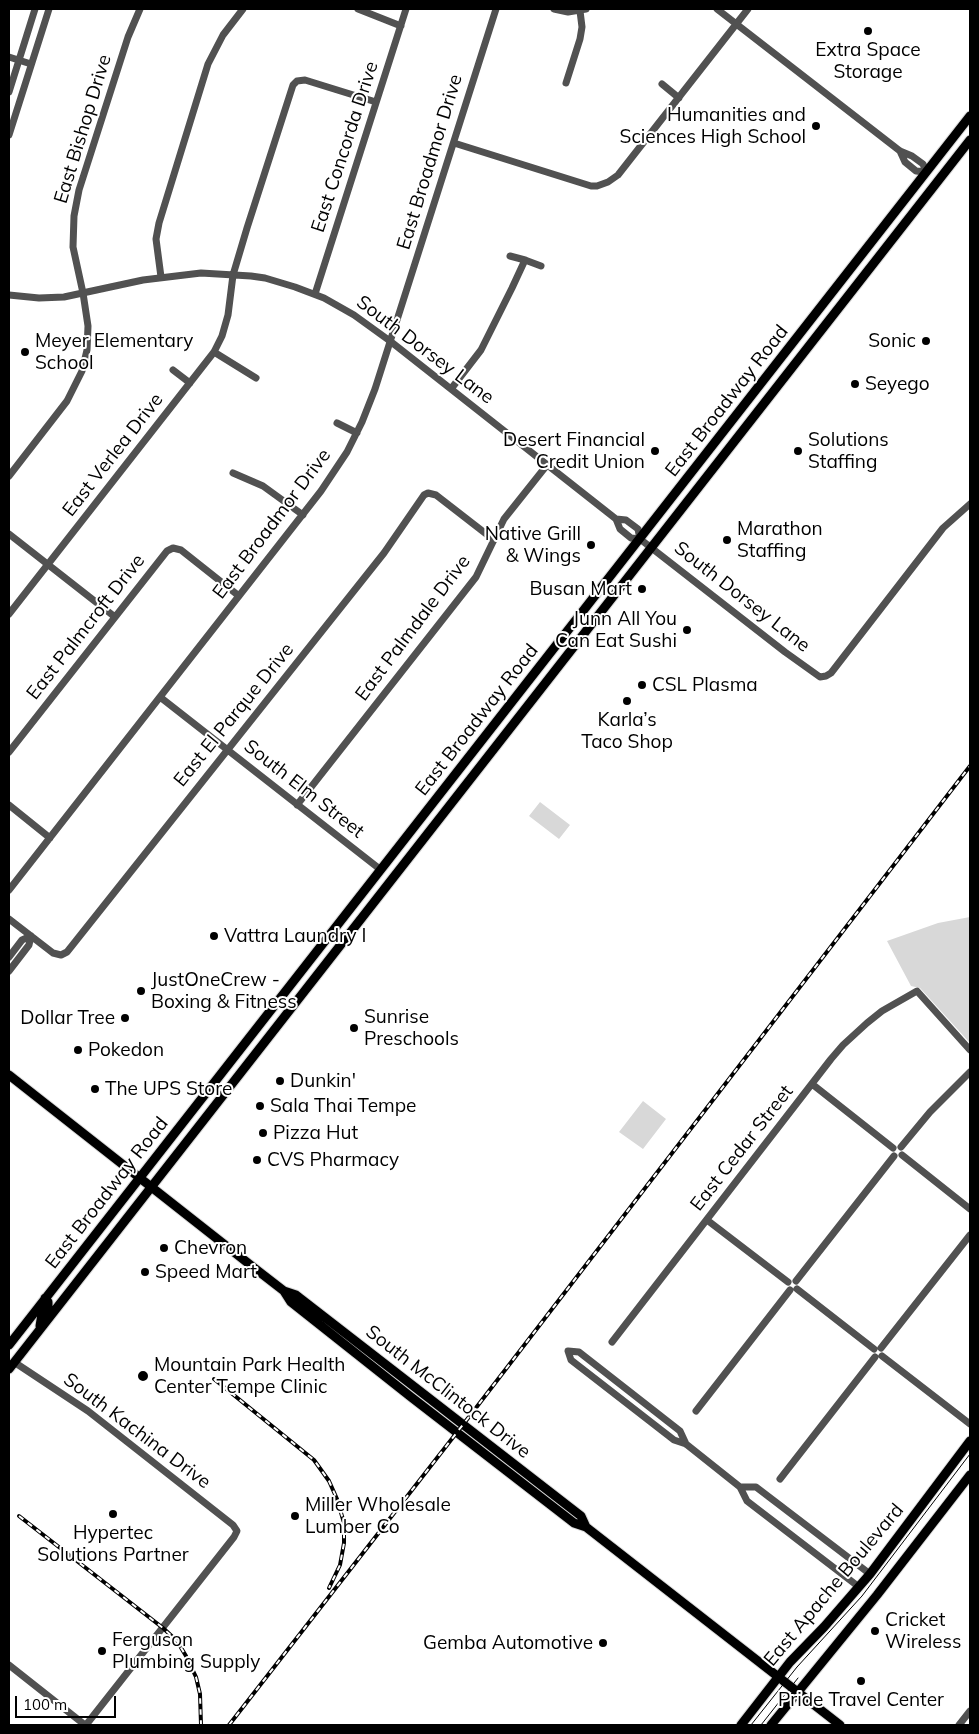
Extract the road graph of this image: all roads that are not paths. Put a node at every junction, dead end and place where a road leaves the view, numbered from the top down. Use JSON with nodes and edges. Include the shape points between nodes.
{"nodes":[{"id":1,"x":35,"y":9,"type":"edge"},
{"id":2,"x":49,"y":9,"type":"edge"},
{"id":3,"x":140,"y":9,"type":"edge"},
{"id":4,"x":244,"y":9,"type":"edge"},
{"id":5,"x":358,"y":9,"type":"edge"},
{"id":6,"x":406,"y":9,"type":"edge"},
{"id":7,"x":496,"y":9,"type":"edge"},
{"id":8,"x":554,"y":9,"type":"edge"},
{"id":9,"x":717,"y":9,"type":"edge"},
{"id":10,"x":748,"y":9,"type":"edge"},
{"id":11,"x":583,"y":10,"type":"edge"},
{"id":12,"x":737,"y":23,"type":"junction"},
{"id":13,"x":401,"y":26,"type":"junction"},
{"id":14,"x":9,"y":56,"type":"edge"},
{"id":15,"x":19,"y":60,"type":"junction"},
{"id":16,"x":31,"y":64,"type":"junction"},
{"id":17,"x":566,"y":83,"type":"dead end"},
{"id":18,"x":662,"y":84,"type":"dead end"},
{"id":19,"x":9,"y":92,"type":"edge"},
{"id":20,"x":679,"y":98,"type":"junction"},
{"id":21,"x":376,"y":102,"type":"junction"},
{"id":22,"x":970,"y":116,"type":"edge"},
{"id":23,"x":9,"y":135,"type":"edge"},
{"id":24,"x":970,"y":140,"type":"edge"},
{"id":25,"x":454,"y":143,"type":"junction"},
{"id":26,"x":926,"y":172,"type":"junction"},
{"id":27,"x":938,"y":182,"type":"junction"},
{"id":28,"x":510,"y":256,"type":"dead end"},
{"id":29,"x":524,"y":260,"type":"junction"},
{"id":30,"x":542,"y":266,"type":"dead end"},
{"id":31,"x":233,"y":275,"type":"junction"},
{"id":32,"x":161,"y":277,"type":"junction"},
{"id":33,"x":83,"y":293,"type":"junction"},
{"id":34,"x":315,"y":294,"type":"junction"},
{"id":35,"x":9,"y":295,"type":"edge"},
{"id":36,"x":829,"y":297,"type":"junction"},
{"id":37,"x":840,"y":306,"type":"junction"},
{"id":38,"x":390,"y":341,"type":"junction"},
{"id":39,"x":214,"y":352,"type":"junction"},
{"id":40,"x":173,"y":370,"type":"dead end"},
{"id":41,"x":256,"y":378,"type":"dead end"},
{"id":42,"x":190,"y":383,"type":"junction"},
{"id":43,"x":451,"y":390,"type":"junction"},
{"id":44,"x":748,"y":400,"type":"junction"},
{"id":45,"x":760,"y":410,"type":"junction"},
{"id":46,"x":337,"y":423,"type":"dead end"},
{"id":47,"x":357,"y":432,"type":"junction"},
{"id":48,"x":547,"y":465,"type":"junction"},
{"id":49,"x":233,"y":473,"type":"dead end"},
{"id":50,"x":9,"y":476,"type":"edge"},
{"id":51,"x":970,"y":504,"type":"edge"},
{"id":52,"x":303,"y":515,"type":"junction"},
{"id":53,"x":616,"y":519,"type":"junction"},
{"id":54,"x":9,"y":534,"type":"edge"},
{"id":55,"x":640,"y":539,"type":"junction"},
{"id":56,"x":494,"y":540,"type":"junction"},
{"id":57,"x":652,"y":548,"type":"junction"},
{"id":58,"x":47,"y":565,"type":"junction"},
{"id":59,"x":239,"y":596,"type":"junction"},
{"id":60,"x":9,"y":614,"type":"edge"},
{"id":61,"x":115,"y":617,"type":"junction"},
{"id":62,"x":160,"y":697,"type":"junction"},
{"id":63,"x":510,"y":705,"type":"junction"},
{"id":64,"x":521,"y":715,"type":"junction"},
{"id":65,"x":226,"y":750,"type":"junction"},
{"id":66,"x":9,"y":752,"type":"edge"},
{"id":67,"x":9,"y":805,"type":"edge"},
{"id":68,"x":297,"y":805,"type":"junction"},
{"id":69,"x":50,"y":838,"type":"junction"},
{"id":70,"x":380,"y":870,"type":"junction"},
{"id":71,"x":392,"y":879,"type":"junction"},
{"id":72,"x":9,"y":890,"type":"edge"},
{"id":73,"x":9,"y":919,"type":"edge"},
{"id":74,"x":30,"y":936,"type":"junction"},
{"id":75,"x":9,"y":957,"type":"edge"},
{"id":76,"x":9,"y":971,"type":"edge"},
{"id":77,"x":263,"y":1020,"type":"junction"},
{"id":78,"x":275,"y":1029,"type":"junction"},
{"id":79,"x":970,"y":1050,"type":"edge"},
{"id":80,"x":970,"y":1072,"type":"edge"},
{"id":81,"x":9,"y":1075,"type":"edge"},
{"id":82,"x":812,"y":1084,"type":"junction"},
{"id":83,"x":897,"y":1151,"type":"junction"},
{"id":84,"x":138,"y":1178,"type":"junction"},
{"id":85,"x":151,"y":1188,"type":"junction"},
{"id":86,"x":970,"y":1209,"type":"edge"},
{"id":87,"x":707,"y":1220,"type":"junction"},
{"id":88,"x":970,"y":1235,"type":"edge"},
{"id":89,"x":792,"y":1286,"type":"junction"},
{"id":90,"x":45,"y":1298,"type":"junction"},
{"id":91,"x":40,"y":1329,"type":"junction"},
{"id":92,"x":612,"y":1342,"type":"dead end"},
{"id":93,"x":9,"y":1344,"type":"edge"},
{"id":94,"x":878,"y":1352,"type":"junction"},
{"id":95,"x":10,"y":1364,"type":"edge"},
{"id":96,"x":696,"y":1411,"type":"dead end"},
{"id":97,"x":970,"y":1424,"type":"edge"},
{"id":98,"x":970,"y":1441,"type":"edge"},
{"id":99,"x":686,"y":1444,"type":"junction"},
{"id":100,"x":970,"y":1475,"type":"edge"},
{"id":101,"x":780,"y":1479,"type":"dead end"},
{"id":102,"x":740,"y":1487,"type":"junction"},
{"id":103,"x":870,"y":1574,"type":"junction"},
{"id":104,"x":859,"y":1587,"type":"junction"},
{"id":105,"x":9,"y":1665,"type":"edge"},
{"id":106,"x":778,"y":1677,"type":"junction"},
{"id":107,"x":797,"y":1692,"type":"junction"},
{"id":108,"x":970,"y":1711,"type":"edge"},
{"id":109,"x":86,"y":1725,"type":"edge"},
{"id":110,"x":741,"y":1725,"type":"edge"},
{"id":111,"x":771,"y":1725,"type":"edge"},
{"id":112,"x":840,"y":1725,"type":"edge"},
{"id":113,"x":959,"y":1725,"type":"edge"}],
"edges":[{"from":1,"to":15,"type":"street"},
{"from":2,"to":16,"type":"street"},
{"from":3,"to":33,"type":"street","name":"East Bishop Drive","via":[[79,190],[73,247]]},
{"from":4,"to":32,"type":"street","via":[[223,35],[208,64],[159,223],[156,240]]},
{"from":5,"to":13,"type":"street"},
{"from":6,"to":13,"type":"street","name":"East Concorda Drive"},
{"from":7,"to":25,"type":"street","name":"East Broadmor Drive"},
{"from":8,"to":11,"type":"street","via":[[568,12]]},
{"from":9,"to":12,"type":"street"},
{"from":10,"to":12,"type":"street"},
{"from":11,"to":17,"type":"street","via":[[580,39]]},
{"from":12,"to":20,"type":"street"},
{"from":12,"to":26,"type":"street","via":[[900,151],[923,164]]},
{"from":13,"to":21,"type":"street","name":"East Concorda Drive"},
{"from":14,"to":15,"type":"street"},
{"from":15,"to":16,"type":"street"},
{"from":15,"to":19,"type":"street"},
{"from":16,"to":23,"type":"street"},
{"from":18,"to":20,"type":"street"},
{"from":20,"to":25,"type":"street","via":[[618,175],[603,185],[585,184]]},
{"from":21,"to":31,"type":"street","name":"East Verlea Drive","via":[[305,80],[297,81],[292,88]]},
{"from":21,"to":34,"type":"street","name":"East Concorda Drive"},
{"from":22,"to":26,"type":"main road","name":"East Broadway Road"},
{"from":24,"to":27,"type":"main road","name":"East Broadway Road"},
{"from":25,"to":38,"type":"street","name":"East Broadmor Drive"},
{"from":26,"to":27,"type":"main road"},
{"from":26,"to":36,"type":"main road","name":"East Broadway Road"},
{"from":27,"to":37,"type":"main road","name":"East Broadway Road"},
{"from":28,"to":29,"type":"street"},
{"from":29,"to":30,"type":"street"},
{"from":29,"to":43,"type":"street","via":[[481,350]]},
{"from":31,"to":32,"type":"street","name":"South Dorsey Lane","via":[[201,273]]},
{"from":31,"to":34,"type":"street","name":"South Dorsey Lane","via":[[265,278]]},
{"from":31,"to":39,"type":"street","name":"East Verlea Drive","via":[[226,320]]},
{"from":32,"to":33,"type":"street","name":"South Dorsey Lane"},
{"from":33,"to":35,"type":"street","name":"South Dorsey Lane","via":[[48,298]]},
{"from":33,"to":50,"type":"street","name":"East Bishop Drive","via":[[88,341],[78,380],[67,400]]},
{"from":34,"to":38,"type":"street","name":"South Dorsey Lane","via":[[354,315]]},
{"from":36,"to":37,"type":"main road"},
{"from":36,"to":44,"type":"main road","name":"East Broadway Road"},
{"from":37,"to":45,"type":"main road","name":"East Broadway Road"},
{"from":38,"to":43,"type":"street","name":"South Dorsey Lane"},
{"from":38,"to":47,"type":"street","name":"East Broadmor Drive","via":[[375,390]]},
{"from":39,"to":41,"type":"street"},
{"from":39,"to":42,"type":"street","name":"East Verlea Drive"},
{"from":40,"to":42,"type":"street"},
{"from":42,"to":58,"type":"street","name":"East Verlea Drive"},
{"from":43,"to":48,"type":"street","name":"South Dorsey Lane"},
{"from":44,"to":45,"type":"main road"},
{"from":44,"to":55,"type":"main road","name":"East Broadway Road"},
{"from":45,"to":57,"type":"main road","name":"East Broadway Road"},
{"from":46,"to":47,"type":"street"},
{"from":47,"to":52,"type":"street","name":"East Broadmor Drive","via":[[335,472]]},
{"from":48,"to":53,"type":"street","name":"South Dorsey Lane"},
{"from":48,"to":56,"type":"street","name":"East Palmdale Drive","via":[[504,519]]},
{"from":49,"to":52,"type":"street","via":[[263,486]]},
{"from":51,"to":57,"type":"street","name":"South Dorsey Lane","via":[[943,528],[831,673],[820,677]]},
{"from":52,"to":59,"type":"street","name":"East Broadmor Drive"},
{"from":53,"to":55,"type":"street","name":"South Dorsey Lane","via":[[620,529],[631,538]]},
{"from":53,"to":55,"type":"street","name":"South Dorsey Lane","via":[[626,520],[638,529]]},
{"from":54,"to":58,"type":"street"},
{"from":55,"to":57,"type":"street","name":"South Dorsey Lane"},
{"from":55,"to":63,"type":"main road","name":"East Broadway Road"},
{"from":56,"to":65,"type":"street","name":"East El Parque Drive","via":[[439,497],[428,493]]},
{"from":56,"to":68,"type":"street","name":"East Palmdale Drive","via":[[476,577]]},
{"from":57,"to":64,"type":"main road","name":"East Broadway Road"},
{"from":58,"to":60,"type":"street","name":"East Verlea Drive"},
{"from":58,"to":61,"type":"street"},
{"from":59,"to":61,"type":"street","name":"East Palmcroft Drive","via":[[181,550],[173,548],[164,553]]},
{"from":59,"to":62,"type":"street","name":"East Broadmor Drive"},
{"from":61,"to":66,"type":"street","name":"East Palmcroft Drive"},
{"from":62,"to":65,"type":"street","name":"South Elm Street"},
{"from":62,"to":69,"type":"street","name":"East Broadmor Drive"},
{"from":63,"to":64,"type":"main road"},
{"from":63,"to":70,"type":"main road","name":"East Broadway Road"},
{"from":64,"to":71,"type":"main road","name":"East Broadway Road"},
{"from":65,"to":68,"type":"street","name":"South Elm Street"},
{"from":65,"to":74,"type":"street","name":"East El Parque Drive","via":[[70,949],[62,955],[52,953]]},
{"from":67,"to":69,"type":"street"},
{"from":68,"to":70,"type":"street","name":"South Elm Street"},
{"from":69,"to":72,"type":"street","name":"East Broadmor Drive"},
{"from":70,"to":71,"type":"main road"},
{"from":70,"to":77,"type":"main road","name":"East Broadway Road"},
{"from":71,"to":78,"type":"main road","name":"East Broadway Road"},
{"from":73,"to":74,"type":"street"},
{"from":74,"to":75,"type":"street","via":[[22,940]]},
{"from":74,"to":76,"type":"street","via":[[29,945]]},
{"from":77,"to":78,"type":"main road"},
{"from":77,"to":84,"type":"main road","name":"East Broadway Road"},
{"from":78,"to":85,"type":"main road","name":"East Broadway Road"},
{"from":79,"to":82,"type":"street","name":"East Cedar Street","via":[[916,991],[854,1034]]},
{"from":80,"to":83,"type":"street"},
{"from":81,"to":84,"type":"main road","name":"South McClintock Drive"},
{"from":82,"to":83,"type":"street"},
{"from":82,"to":87,"type":"street","name":"East Cedar Street"},
{"from":83,"to":86,"type":"street"},
{"from":83,"to":89,"type":"street"},
{"from":84,"to":85,"type":"main road","name":"South McClintock Drive"},
{"from":84,"to":90,"type":"main road","name":"East Broadway Road"},
{"from":85,"to":91,"type":"main road","name":"East Broadway Road"},
{"from":85,"to":106,"type":"main road","name":"South McClintock Drive","via":[[284,1291],[296,1295],[580,1516],[586,1527]]},
{"from":87,"to":89,"type":"street"},
{"from":87,"to":92,"type":"street","name":"East Cedar Street"},
{"from":88,"to":94,"type":"street"},
{"from":89,"to":94,"type":"street"},
{"from":89,"to":96,"type":"street"},
{"from":90,"to":91,"type":"main road","via":[[48,1306],[42,1314]]},
{"from":90,"to":93,"type":"main road","name":"East Broadway Road"},
{"from":91,"to":95,"type":"main road","name":"East Broadway Road"},
{"from":94,"to":97,"type":"street"},
{"from":94,"to":101,"type":"street"},
{"from":95,"to":109,"type":"street","name":"South Kachina Drive","via":[[88,1411],[233,1525],[236,1531]]},
{"from":98,"to":103,"type":"main road","name":"East Apache Boulevard"},
{"from":99,"to":99,"type":"street","via":[[680,1431],[578,1352],[568,1351],[571,1360],[674,1440]]},
{"from":99,"to":102,"type":"street"},
{"from":100,"to":107,"type":"main road","name":"East Apache Boulevard"},
{"from":102,"to":103,"type":"street","via":[[756,1487]]},
{"from":102,"to":104,"type":"street","via":[[747,1501]]},
{"from":103,"to":104,"type":"main road","name":"East Apache Boulevard"},
{"from":104,"to":106,"type":"main road","name":"East Apache Boulevard"},
{"from":105,"to":109,"type":"street"},
{"from":106,"to":107,"type":"main road","name":"South McClintock Drive"},
{"from":106,"to":110,"type":"main road","name":"East Apache Boulevard"},
{"from":107,"to":111,"type":"main road","name":"East Apache Boulevard"},
{"from":107,"to":112,"type":"main road","name":"South McClintock Drive"},
{"from":108,"to":113,"type":"street"}]}
